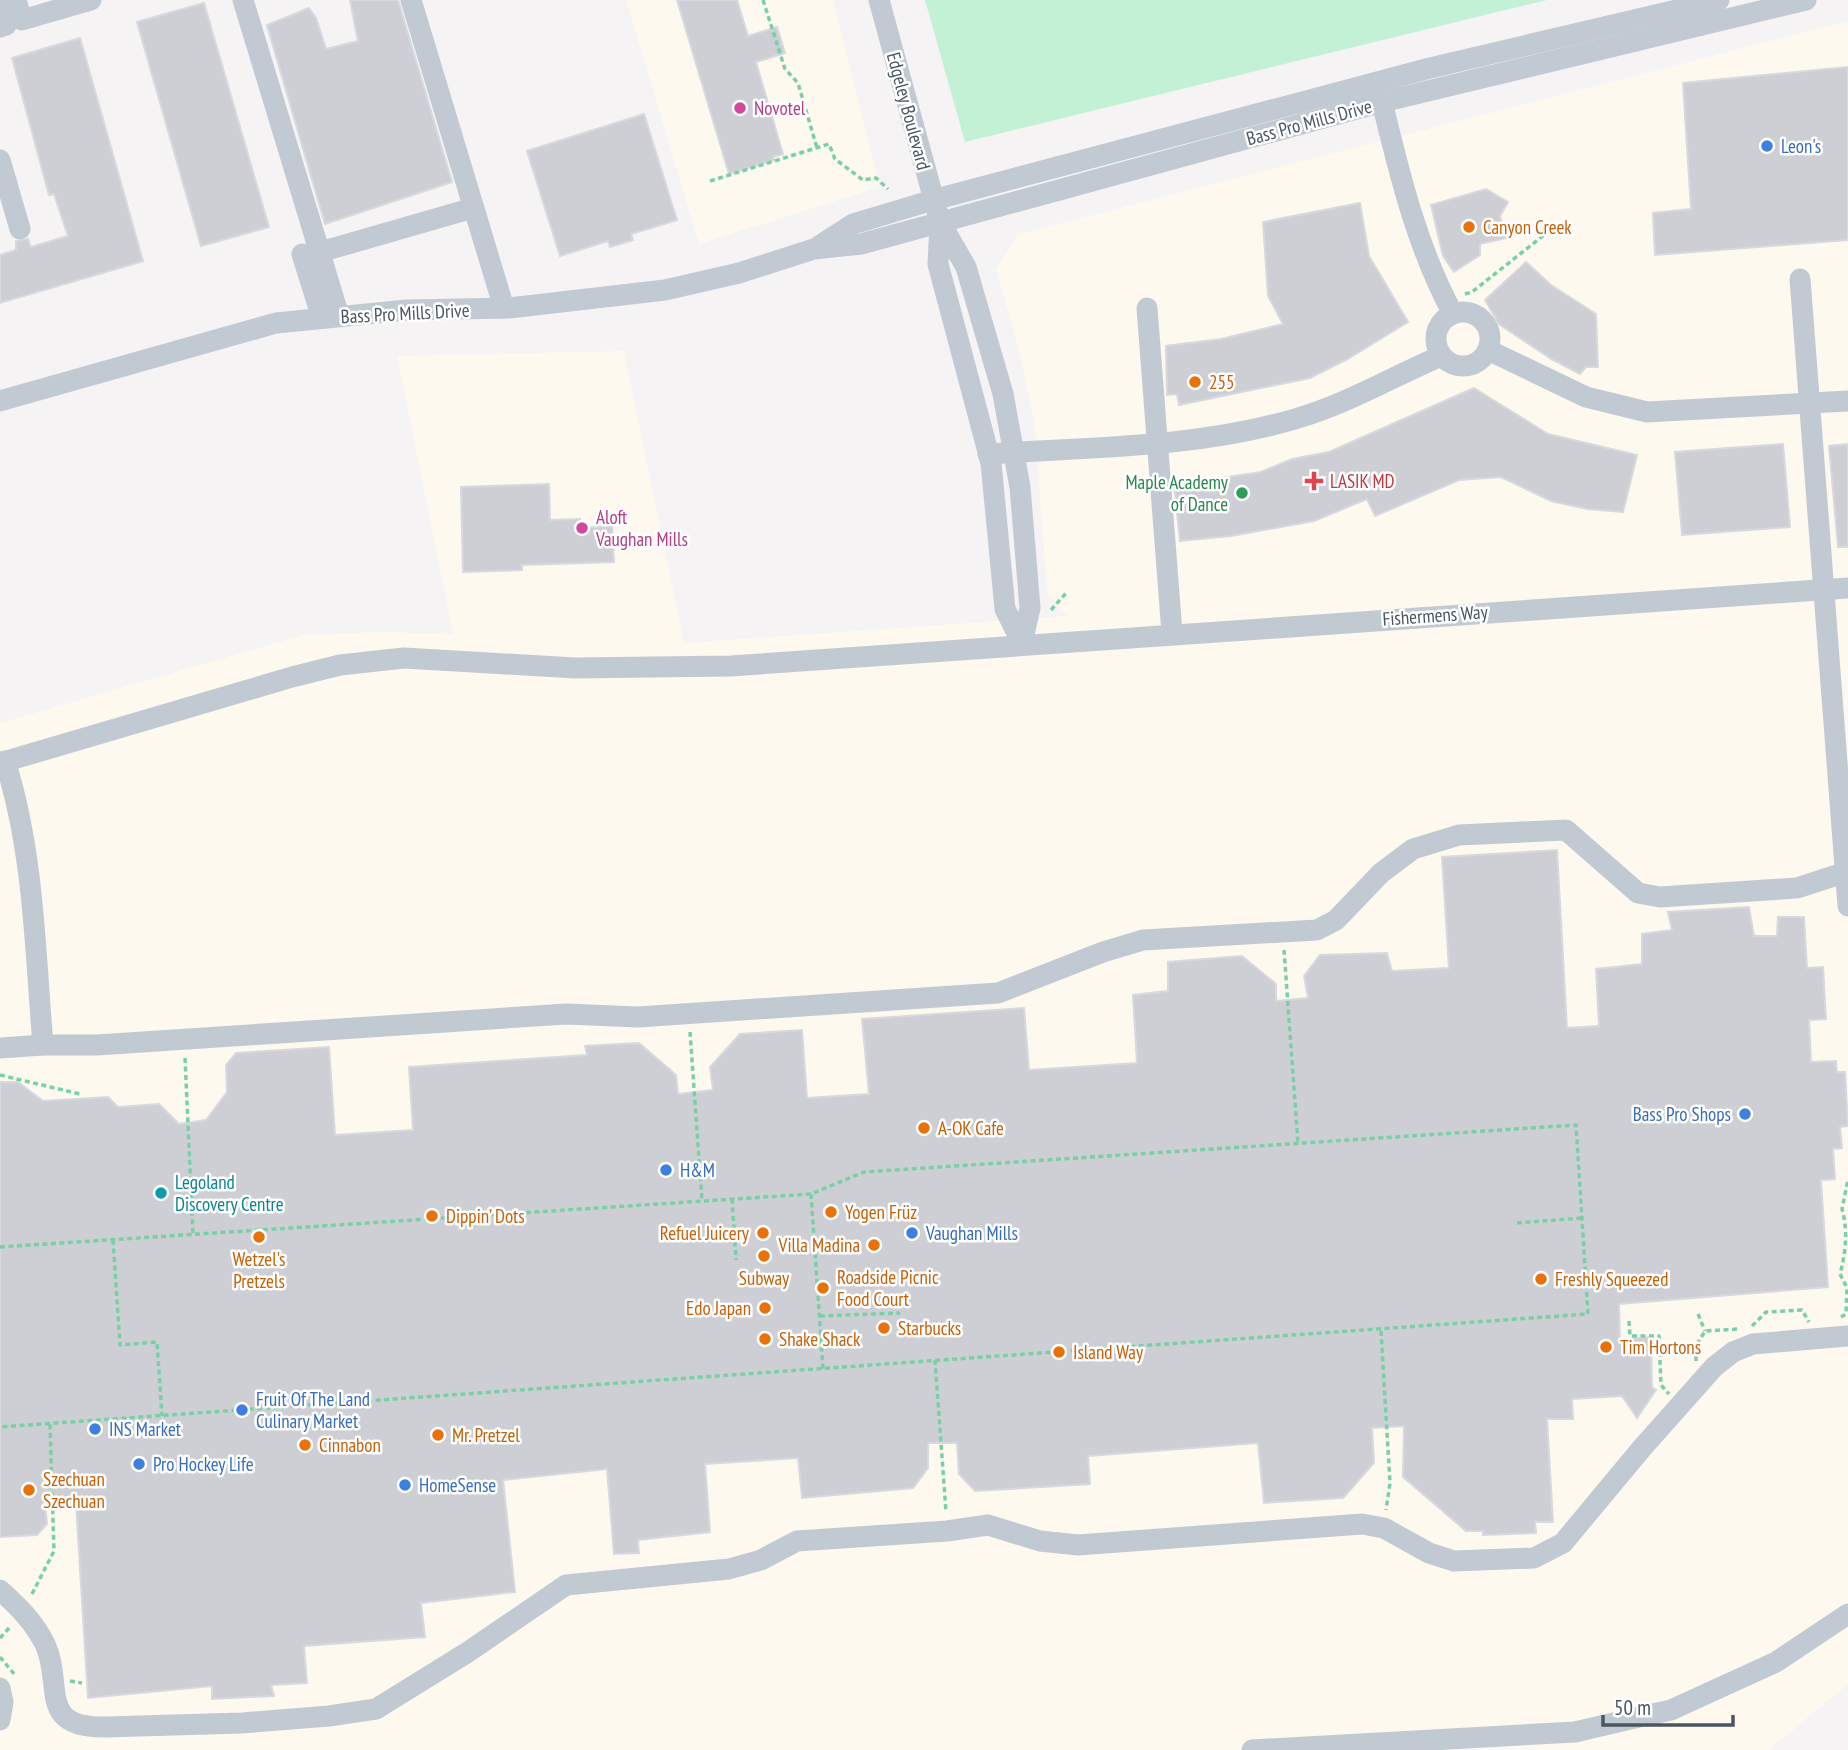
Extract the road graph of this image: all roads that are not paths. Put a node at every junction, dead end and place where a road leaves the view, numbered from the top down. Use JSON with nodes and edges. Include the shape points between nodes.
{"nodes":[{"id":1,"x":16,"y":0,"type":"edge"},
{"id":2,"x":91,"y":0,"type":"edge"},
{"id":3,"x":243,"y":0,"type":"edge"},
{"id":4,"x":411,"y":0,"type":"edge"},
{"id":5,"x":879,"y":0,"type":"edge"},
{"id":6,"x":1719,"y":0,"type":"edge"},
{"id":7,"x":1806,"y":0,"type":"edge"},
{"id":8,"x":0,"y":4,"type":"edge"},
{"id":9,"x":0,"y":27,"type":"edge"},
{"id":10,"x":1382,"y":102,"type":"junction"},
{"id":11,"x":0,"y":160,"type":"edge"},
{"id":12,"x":933,"y":200,"type":"junction"},
{"id":13,"x":473,"y":208,"type":"junction"},
{"id":14,"x":940,"y":222,"type":"junction"},
{"id":15,"x":20,"y":229,"type":"dead end"},
{"id":16,"x":814,"y":249,"type":"junction"},
{"id":17,"x":311,"y":253,"type":"junction"},
{"id":18,"x":1800,"y":279,"type":"dead end"},
{"id":19,"x":1449,"y":307,"type":"junction"},
{"id":20,"x":504,"y":308,"type":"junction"},
{"id":21,"x":1147,"y":308,"type":"dead end"},
{"id":22,"x":330,"y":317,"type":"junction"},
{"id":23,"x":1488,"y":350,"type":"junction"},
{"id":24,"x":1441,"y":356,"type":"junction"},
{"id":25,"x":0,"y":401,"type":"edge"},
{"id":26,"x":1848,"y":401,"type":"edge"},
{"id":27,"x":1809,"y":403,"type":"junction"},
{"id":28,"x":1156,"y":444,"type":"junction"},
{"id":29,"x":1014,"y":452,"type":"junction"},
{"id":30,"x":988,"y":454,"type":"junction"},
{"id":31,"x":1848,"y":588,"type":"edge"},
{"id":32,"x":1825,"y":589,"type":"junction"},
{"id":33,"x":1172,"y":633,"type":"junction"},
{"id":34,"x":1021,"y":643,"type":"junction"},
{"id":35,"x":3,"y":762,"type":"edge"},
{"id":36,"x":1846,"y":872,"type":"junction"},
{"id":37,"x":1848,"y":906,"type":"edge"},
{"id":38,"x":43,"y":1045,"type":"junction"},
{"id":39,"x":0,"y":1048,"type":"edge"},
{"id":40,"x":1848,"y":1336,"type":"edge"},
{"id":41,"x":0,"y":1590,"type":"edge"},
{"id":42,"x":1848,"y":1614,"type":"edge"},
{"id":43,"x":0,"y":1688,"type":"edge"},
{"id":44,"x":0,"y":1720,"type":"edge"},
{"id":45,"x":1264,"y":1749,"type":"edge"}],
"edges":[{"from":1,"to":2,"type":"street","via":[[22,20]]},
{"from":3,"to":17,"type":"street"},
{"from":4,"to":13,"type":"street"},
{"from":5,"to":12,"type":"street","name":"Edgeley Boulevard"},
{"from":6,"to":12,"type":"street","name":"Bass Pro Mills Drive","via":[[1430,68]]},
{"from":7,"to":10,"type":"street","name":"Bass Pro Mills Drive"},
{"from":8,"to":9,"type":"street","via":[[6,25]]},
{"from":10,"to":14,"type":"street","name":"Bass Pro Mills Drive"},
{"from":10,"to":19,"type":"street","via":[[1409,212]]},
{"from":11,"to":15,"type":"street"},
{"from":12,"to":14,"type":"street","name":"Edgeley Boulevard"},
{"from":12,"to":16,"type":"street","name":"Bass Pro Mills Drive","via":[[853,223]]},
{"from":13,"to":17,"type":"street"},
{"from":13,"to":20,"type":"street"},
{"from":14,"to":16,"type":"street","name":"Bass Pro Mills Drive","via":[[861,244]]},
{"from":14,"to":29,"type":"street","via":[[966,267],[1003,394]]},
{"from":14,"to":30,"type":"street","via":[[939,264]]},
{"from":16,"to":20,"type":"street","name":"Bass Pro Mills Drive","via":[[740,273],[665,290]]},
{"from":17,"to":22,"type":"street"},
{"from":18,"to":27,"type":"street"},
{"from":19,"to":23,"type":"street","via":[[1484,323],[1489,331]]},
{"from":19,"to":24,"type":"street","via":[[1438,329]]},
{"from":20,"to":22,"type":"street","name":"Bass Pro Mills Drive"},
{"from":21,"to":28,"type":"street"},
{"from":22,"to":25,"type":"street","name":"Bass Pro Mills Drive","via":[[276,323],[213,339]]},
{"from":23,"to":24,"type":"street","via":[[1483,358],[1466,366]]},
{"from":23,"to":27,"type":"street","via":[[1555,384],[1618,407],[1685,412]]},
{"from":24,"to":28,"type":"street","via":[[1351,400],[1295,419],[1238,433]]},
{"from":26,"to":27,"type":"street"},
{"from":27,"to":32,"type":"street"},
{"from":28,"to":29,"type":"street"},
{"from":28,"to":33,"type":"street"},
{"from":29,"to":30,"type":"street"},
{"from":29,"to":34,"type":"street","via":[[1030,608]]},
{"from":30,"to":34,"type":"street","via":[[1005,609]]},
{"from":31,"to":32,"type":"street","name":"Fishermens Way"},
{"from":32,"to":33,"type":"street","name":"Fishermens Way"},
{"from":32,"to":36,"type":"street"},
{"from":33,"to":34,"type":"street","name":"Fishermens Way"},
{"from":34,"to":35,"type":"street","name":"Fishermens Way","via":[[731,666],[575,668],[387,659],[292,677]]},
{"from":35,"to":38,"type":"street","via":[[16,794],[29,867]]},
{"from":36,"to":37,"type":"street"},
{"from":36,"to":38,"type":"street","via":[[1797,888],[1660,897],[1638,893],[1566,830],[1459,835],[1413,849],[1389,865],[1328,925],[1283,933],[1143,940],[998,993],[638,1017],[566,1014]]},
{"from":38,"to":39,"type":"street"},
{"from":40,"to":41,"type":"street","via":[[1753,1344],[1733,1352],[1714,1367],[1563,1543],[1534,1558],[1454,1561],[1384,1528],[1362,1524],[1078,1545],[1040,1541],[988,1525],[797,1541],[761,1560],[729,1569],[566,1585],[376,1709],[242,1723],[84,1727],[68,1720],[59,1707],[44,1643],[23,1611]]},
{"from":42,"to":45,"type":"street","via":[[1776,1662],[1660,1713],[1575,1732]]},
{"from":43,"to":44,"type":"street","via":[[4,1702]]}]}
